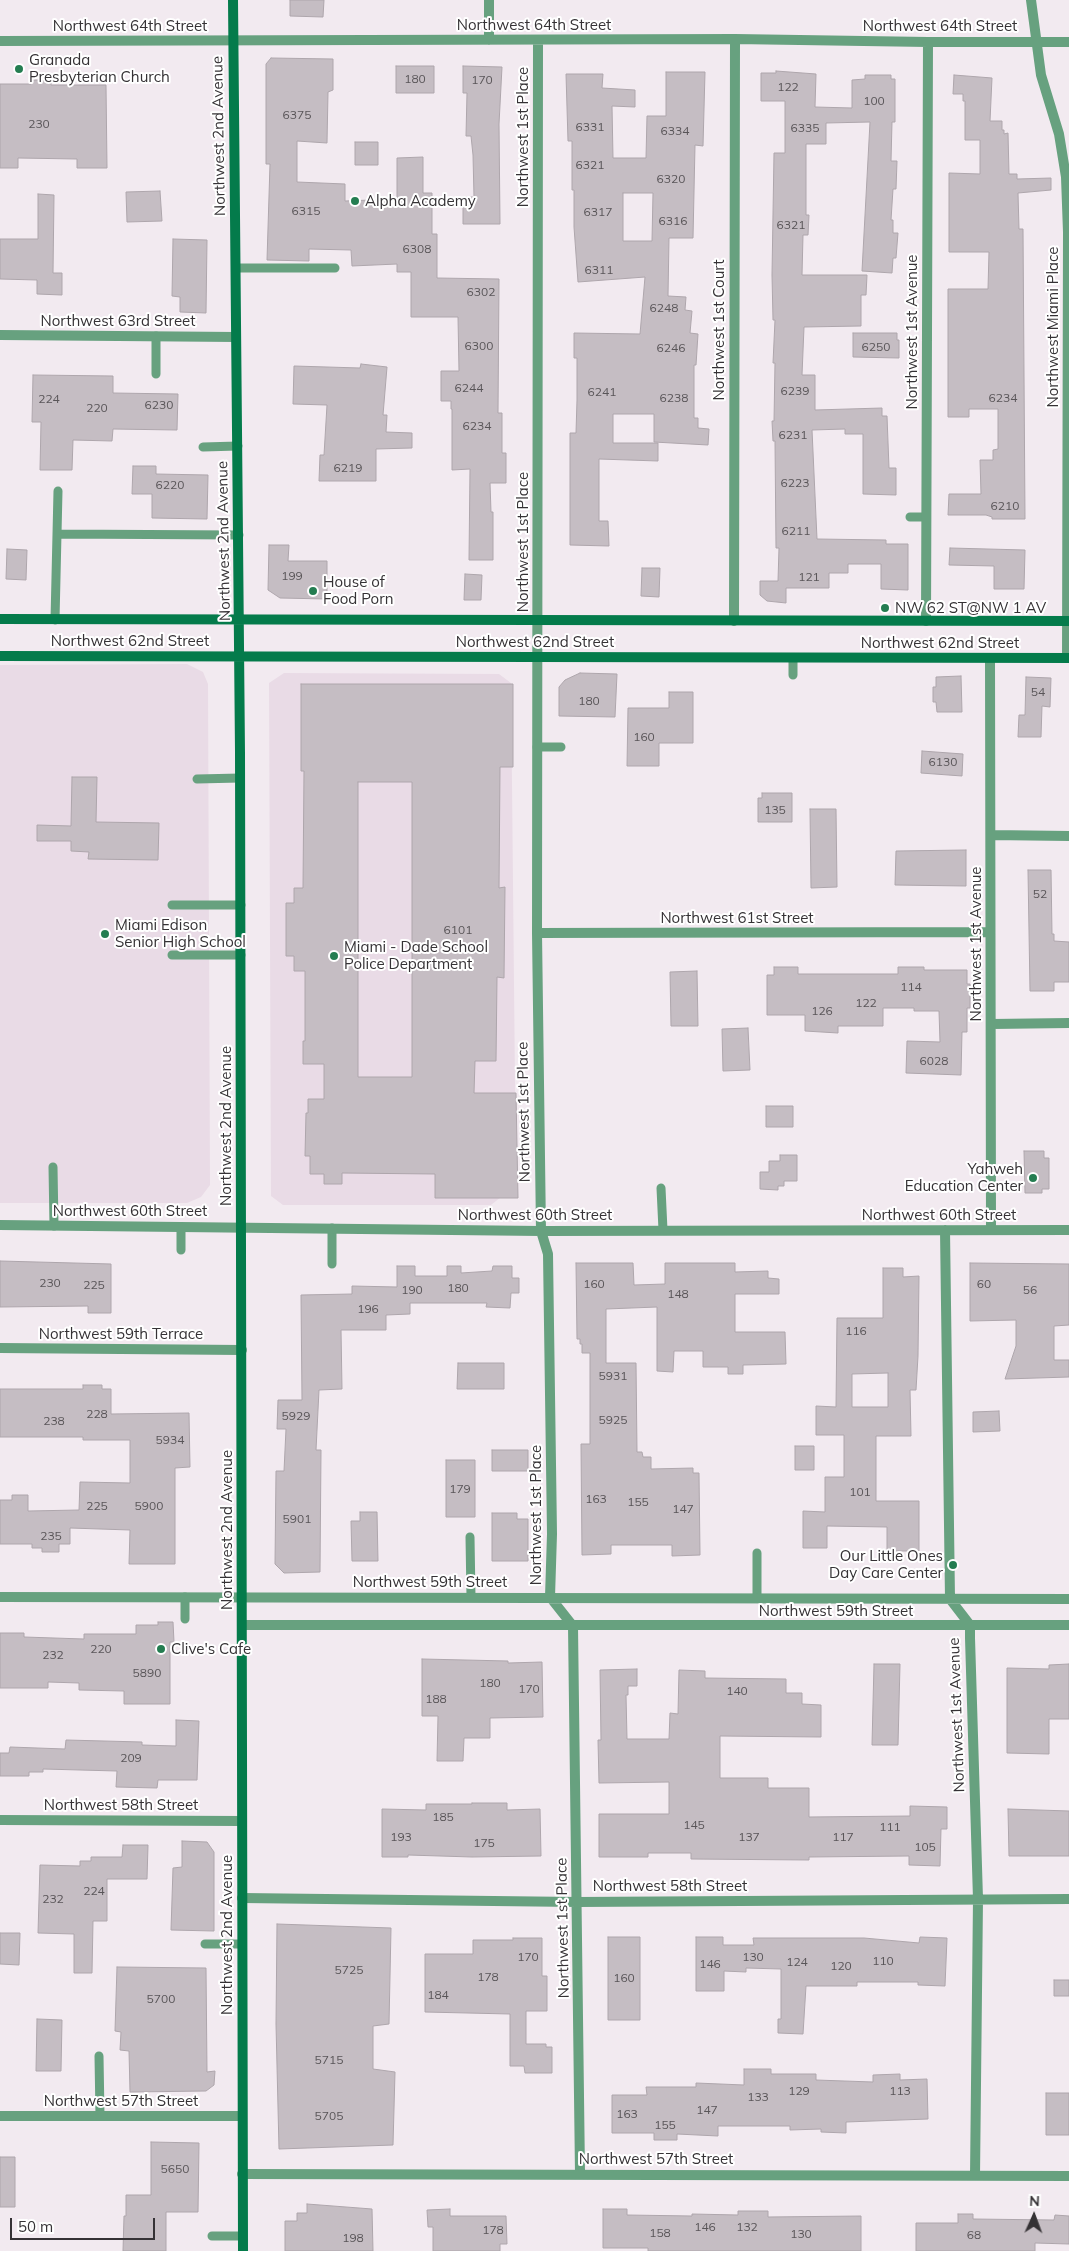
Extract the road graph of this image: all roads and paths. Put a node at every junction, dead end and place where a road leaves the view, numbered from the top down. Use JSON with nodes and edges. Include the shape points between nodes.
{"nodes":[{"id":1,"x":233,"y":0,"type":"edge"},
{"id":2,"x":489,"y":0,"type":"edge"},
{"id":3,"x":1031,"y":0,"type":"edge"},
{"id":4,"x":735,"y":38,"type":"junction"},
{"id":5,"x":0,"y":40,"type":"edge"},
{"id":6,"x":489,"y":40,"type":"junction"},
{"id":7,"x":538,"y":40,"type":"junction"},
{"id":8,"x":233,"y":41,"type":"junction"},
{"id":9,"x":1036,"y":41,"type":"junction"},
{"id":10,"x":928,"y":42,"type":"junction"},
{"id":11,"x":1069,"y":42,"type":"edge"},
{"id":12,"x":236,"y":268,"type":"junction"},
{"id":13,"x":335,"y":268,"type":"dead end"},
{"id":14,"x":0,"y":334,"type":"edge"},
{"id":15,"x":156,"y":336,"type":"junction"},
{"id":16,"x":236,"y":336,"type":"junction"},
{"id":17,"x":156,"y":374,"type":"dead end"},
{"id":18,"x":238,"y":446,"type":"junction"},
{"id":19,"x":203,"y":448,"type":"dead end"},
{"id":20,"x":58,"y":491,"type":"dead end"},
{"id":21,"x":910,"y":517,"type":"dead end"},
{"id":22,"x":926,"y":517,"type":"junction"},
{"id":23,"x":58,"y":534,"type":"junction"},
{"id":24,"x":238,"y":535,"type":"junction"},
{"id":25,"x":0,"y":619,"type":"edge"},
{"id":26,"x":55,"y":620,"type":"junction"},
{"id":27,"x":239,"y":620,"type":"junction"},
{"id":28,"x":538,"y":621,"type":"junction"},
{"id":29,"x":734,"y":621,"type":"junction"},
{"id":30,"x":926,"y":621,"type":"junction"},
{"id":31,"x":1069,"y":621,"type":"edge"},
{"id":32,"x":0,"y":656,"type":"edge"},
{"id":33,"x":240,"y":656,"type":"junction"},
{"id":34,"x":538,"y":658,"type":"junction"},
{"id":35,"x":793,"y":658,"type":"junction"},
{"id":36,"x":990,"y":658,"type":"junction"},
{"id":37,"x":1068,"y":658,"type":"edge"},
{"id":38,"x":793,"y":675,"type":"dead end"},
{"id":39,"x":537,"y":747,"type":"junction"},
{"id":40,"x":561,"y":747,"type":"dead end"},
{"id":41,"x":240,"y":778,"type":"junction"},
{"id":42,"x":197,"y":779,"type":"dead end"},
{"id":43,"x":991,"y":835,"type":"junction"},
{"id":44,"x":1069,"y":836,"type":"edge"},
{"id":45,"x":172,"y":905,"type":"dead end"},
{"id":46,"x":240,"y":905,"type":"junction"},
{"id":47,"x":990,"y":932,"type":"junction"},
{"id":48,"x":537,"y":933,"type":"junction"},
{"id":49,"x":172,"y":954,"type":"dead end"},
{"id":50,"x":240,"y":955,"type":"junction"},
{"id":51,"x":992,"y":1024,"type":"junction"},
{"id":52,"x":1069,"y":1024,"type":"edge"},
{"id":53,"x":54,"y":1166,"type":"dead end"},
{"id":54,"x":661,"y":1188,"type":"dead end"},
{"id":55,"x":0,"y":1225,"type":"edge"},
{"id":56,"x":54,"y":1226,"type":"junction"},
{"id":57,"x":181,"y":1227,"type":"junction"},
{"id":58,"x":242,"y":1228,"type":"junction"},
{"id":59,"x":332,"y":1228,"type":"junction"},
{"id":60,"x":663,"y":1230,"type":"junction"},
{"id":61,"x":945,"y":1230,"type":"junction"},
{"id":62,"x":991,"y":1230,"type":"junction"},
{"id":63,"x":1069,"y":1230,"type":"edge"},
{"id":64,"x":541,"y":1231,"type":"junction"},
{"id":65,"x":181,"y":1250,"type":"dead end"},
{"id":66,"x":332,"y":1264,"type":"dead end"},
{"id":67,"x":0,"y":1348,"type":"edge"},
{"id":68,"x":242,"y":1350,"type":"junction"},
{"id":69,"x":470,"y":1537,"type":"dead end"},
{"id":70,"x":757,"y":1553,"type":"dead end"},
{"id":71,"x":0,"y":1597,"type":"edge"},
{"id":72,"x":185,"y":1597,"type":"junction"},
{"id":73,"x":242,"y":1597,"type":"junction"},
{"id":74,"x":472,"y":1597,"type":"junction"},
{"id":75,"x":550,"y":1597,"type":"junction"},
{"id":76,"x":757,"y":1598,"type":"junction"},
{"id":77,"x":950,"y":1599,"type":"junction"},
{"id":78,"x":1069,"y":1599,"type":"edge"},
{"id":79,"x":185,"y":1619,"type":"dead end"},
{"id":80,"x":242,"y":1625,"type":"junction"},
{"id":81,"x":1069,"y":1625,"type":"edge"},
{"id":82,"x":573,"y":1626,"type":"junction"},
{"id":83,"x":970,"y":1626,"type":"junction"},
{"id":84,"x":0,"y":1820,"type":"edge"},
{"id":85,"x":242,"y":1821,"type":"junction"},
{"id":86,"x":242,"y":1898,"type":"junction"},
{"id":87,"x":978,"y":1899,"type":"junction"},
{"id":88,"x":1069,"y":1899,"type":"edge"},
{"id":89,"x":578,"y":1902,"type":"junction"},
{"id":90,"x":205,"y":1944,"type":"dead end"},
{"id":91,"x":242,"y":1944,"type":"junction"},
{"id":92,"x":99,"y":2056,"type":"dead end"},
{"id":93,"x":0,"y":2116,"type":"edge"},
{"id":94,"x":100,"y":2116,"type":"junction"},
{"id":95,"x":242,"y":2116,"type":"junction"},
{"id":96,"x":242,"y":2174,"type":"junction"},
{"id":97,"x":580,"y":2174,"type":"junction"},
{"id":98,"x":975,"y":2176,"type":"junction"},
{"id":99,"x":1069,"y":2176,"type":"edge"},
{"id":100,"x":212,"y":2236,"type":"dead end"},
{"id":101,"x":242,"y":2236,"type":"junction"},
{"id":102,"x":242,"y":2251,"type":"edge"}],
"edges":[{"from":1,"to":8,"type":"street","name":"Northwest 2nd Avenue"},
{"from":2,"to":6,"type":"street"},
{"from":3,"to":9,"type":"street","name":"Northwest Miami Place"},
{"from":4,"to":7,"type":"street","name":"Northwest 64th Street"},
{"from":4,"to":10,"type":"street","name":"Northwest 64th Street"},
{"from":4,"to":29,"type":"street","name":"Northwest 1st Court"},
{"from":5,"to":8,"type":"street","name":"Northwest 64th Street"},
{"from":6,"to":7,"type":"street","name":"Northwest 64th Street"},
{"from":6,"to":8,"type":"street","name":"Northwest 64th Street"},
{"from":7,"to":28,"type":"street","name":"Northwest 1st Place"},
{"from":8,"to":12,"type":"street","name":"Northwest 2nd Avenue"},
{"from":9,"to":10,"type":"street","name":"Northwest 64th Street"},
{"from":9,"to":11,"type":"street","name":"Northwest 64th Street"},
{"from":9,"to":31,"type":"street","name":"Northwest Miami Place","via":[[1066,177]]},
{"from":10,"to":22,"type":"street","name":"Northwest 1st Avenue"},
{"from":12,"to":13,"type":"lane"},
{"from":12,"to":16,"type":"street","name":"Northwest 2nd Avenue"},
{"from":14,"to":15,"type":"street","name":"Northwest 63rd Street"},
{"from":15,"to":16,"type":"street","name":"Northwest 63rd Street"},
{"from":15,"to":17,"type":"lane"},
{"from":16,"to":18,"type":"street","name":"Northwest 2nd Avenue"},
{"from":18,"to":19,"type":"lane"},
{"from":18,"to":24,"type":"street","name":"Northwest 2nd Avenue"},
{"from":20,"to":23,"type":"lane"},
{"from":21,"to":22,"type":"lane"},
{"from":22,"to":30,"type":"street","name":"Northwest 1st Avenue"},
{"from":23,"to":24,"type":"lane"},
{"from":23,"to":26,"type":"lane"},
{"from":24,"to":27,"type":"street","name":"Northwest 2nd Avenue"},
{"from":25,"to":26,"type":"street","name":"Northwest 62nd Street"},
{"from":26,"to":27,"type":"street","name":"Northwest 62nd Street"},
{"from":27,"to":28,"type":"street","name":"Northwest 62nd Street"},
{"from":27,"to":33,"type":"street","name":"Northwest 2nd Avenue"},
{"from":28,"to":29,"type":"street","name":"Northwest 62nd Street"},
{"from":28,"to":34,"type":"street","name":"Northwest 1st Place"},
{"from":29,"to":30,"type":"street","name":"Northwest 62nd Street"},
{"from":30,"to":31,"type":"street","name":"Northwest 62nd Street"},
{"from":31,"to":37,"type":"street","name":"Northwest Miami Place"},
{"from":32,"to":33,"type":"street","name":"Northwest 62nd Street"},
{"from":33,"to":34,"type":"street","name":"Northwest 62nd Street"},
{"from":33,"to":41,"type":"street","name":"Northwest 2nd Avenue"},
{"from":34,"to":35,"type":"street","name":"Northwest 62nd Street"},
{"from":34,"to":39,"type":"street","name":"Northwest 1st Place"},
{"from":35,"to":36,"type":"street","name":"Northwest 62nd Street"},
{"from":35,"to":38,"type":"lane"},
{"from":36,"to":37,"type":"street","name":"Northwest 62nd Street"},
{"from":36,"to":43,"type":"street","name":"Northwest 1st Avenue"},
{"from":39,"to":40,"type":"lane"},
{"from":39,"to":48,"type":"street","name":"Northwest 1st Place"},
{"from":41,"to":42,"type":"lane"},
{"from":41,"to":46,"type":"street","name":"Northwest 2nd Avenue"},
{"from":43,"to":44,"type":"street"},
{"from":43,"to":47,"type":"street","name":"Northwest 1st Avenue"},
{"from":45,"to":46,"type":"lane"},
{"from":46,"to":50,"type":"street","name":"Northwest 2nd Avenue"},
{"from":47,"to":48,"type":"street","name":"Northwest 61st Street"},
{"from":47,"to":51,"type":"street","name":"Northwest 1st Avenue"},
{"from":48,"to":64,"type":"street","name":"Northwest 1st Place"},
{"from":49,"to":50,"type":"lane"},
{"from":50,"to":58,"type":"street","name":"Northwest 2nd Avenue"},
{"from":51,"to":52,"type":"street"},
{"from":51,"to":62,"type":"street","name":"Northwest 1st Avenue"},
{"from":53,"to":56,"type":"lane"},
{"from":54,"to":60,"type":"lane"},
{"from":55,"to":56,"type":"street","name":"Northwest 60th Street"},
{"from":56,"to":57,"type":"street","name":"Northwest 60th Street"},
{"from":57,"to":58,"type":"street","name":"Northwest 60th Street"},
{"from":57,"to":65,"type":"lane"},
{"from":58,"to":59,"type":"street","name":"Northwest 60th Street"},
{"from":58,"to":68,"type":"street","name":"Northwest 2nd Avenue"},
{"from":59,"to":64,"type":"street","name":"Northwest 60th Street"},
{"from":59,"to":66,"type":"lane"},
{"from":60,"to":61,"type":"street","name":"Northwest 60th Street"},
{"from":60,"to":64,"type":"street","name":"Northwest 60th Street"},
{"from":61,"to":62,"type":"street","name":"Northwest 60th Street"},
{"from":61,"to":77,"type":"street"},
{"from":62,"to":63,"type":"street","name":"Northwest 60th Street"},
{"from":64,"to":75,"type":"street","name":"Northwest 1st Place","via":[[548,1254]]},
{"from":67,"to":68,"type":"street","name":"Northwest 59th Terrace"},
{"from":68,"to":73,"type":"street","name":"Northwest 2nd Avenue"},
{"from":69,"to":74,"type":"lane"},
{"from":70,"to":76,"type":"lane"},
{"from":71,"to":72,"type":"street","name":"Northwest 59th Street"},
{"from":72,"to":73,"type":"street","name":"Northwest 59th Street"},
{"from":72,"to":79,"type":"lane"},
{"from":73,"to":74,"type":"street","name":"Northwest 59th Street"},
{"from":73,"to":80,"type":"street","name":"Northwest 2nd Avenue"},
{"from":74,"to":75,"type":"street","name":"Northwest 59th Street"},
{"from":75,"to":76,"type":"street","name":"Northwest 59th Street"},
{"from":75,"to":82,"type":"street","name":"Northwest 1st Place"},
{"from":76,"to":77,"type":"street","name":"Northwest 59th Street"},
{"from":77,"to":78,"type":"street","name":"Northwest 59th Street"},
{"from":77,"to":83,"type":"street","name":"Northwest 1st Avenue"},
{"from":80,"to":82,"type":"street","name":"Northwest 59th Street"},
{"from":80,"to":85,"type":"street","name":"Northwest 2nd Avenue"},
{"from":81,"to":83,"type":"street","name":"Northwest 59th Street"},
{"from":82,"to":83,"type":"street","name":"Northwest 59th Street"},
{"from":82,"to":89,"type":"street","name":"Northwest 1st Place"},
{"from":83,"to":87,"type":"street","name":"Northwest 1st Avenue"},
{"from":84,"to":85,"type":"street","name":"Northwest 58th Street"},
{"from":85,"to":86,"type":"street","name":"Northwest 2nd Avenue"},
{"from":86,"to":89,"type":"street","name":"Northwest 58th Street"},
{"from":86,"to":91,"type":"street","name":"Northwest 2nd Avenue"},
{"from":87,"to":88,"type":"street","name":"Northwest 58th Street"},
{"from":87,"to":89,"type":"street","name":"Northwest 58th Street"},
{"from":87,"to":98,"type":"street","name":"Northwest 1st Avenue"},
{"from":89,"to":97,"type":"street","name":"Northwest 1st Place"},
{"from":90,"to":91,"type":"lane"},
{"from":91,"to":95,"type":"street","name":"Northwest 2nd Avenue"},
{"from":92,"to":94,"type":"lane"},
{"from":93,"to":94,"type":"street","name":"Northwest 57th Street"},
{"from":94,"to":95,"type":"street","name":"Northwest 57th Street"},
{"from":95,"to":96,"type":"street","name":"Northwest 2nd Avenue"},
{"from":96,"to":97,"type":"street","name":"Northwest 57th Street"},
{"from":96,"to":101,"type":"street","name":"Northwest 2nd Avenue"},
{"from":97,"to":98,"type":"street","name":"Northwest 57th Street"},
{"from":98,"to":99,"type":"street","name":"Northwest 57th Street"},
{"from":100,"to":101,"type":"lane"},
{"from":101,"to":102,"type":"street","name":"Northwest 2nd Avenue"}]}
